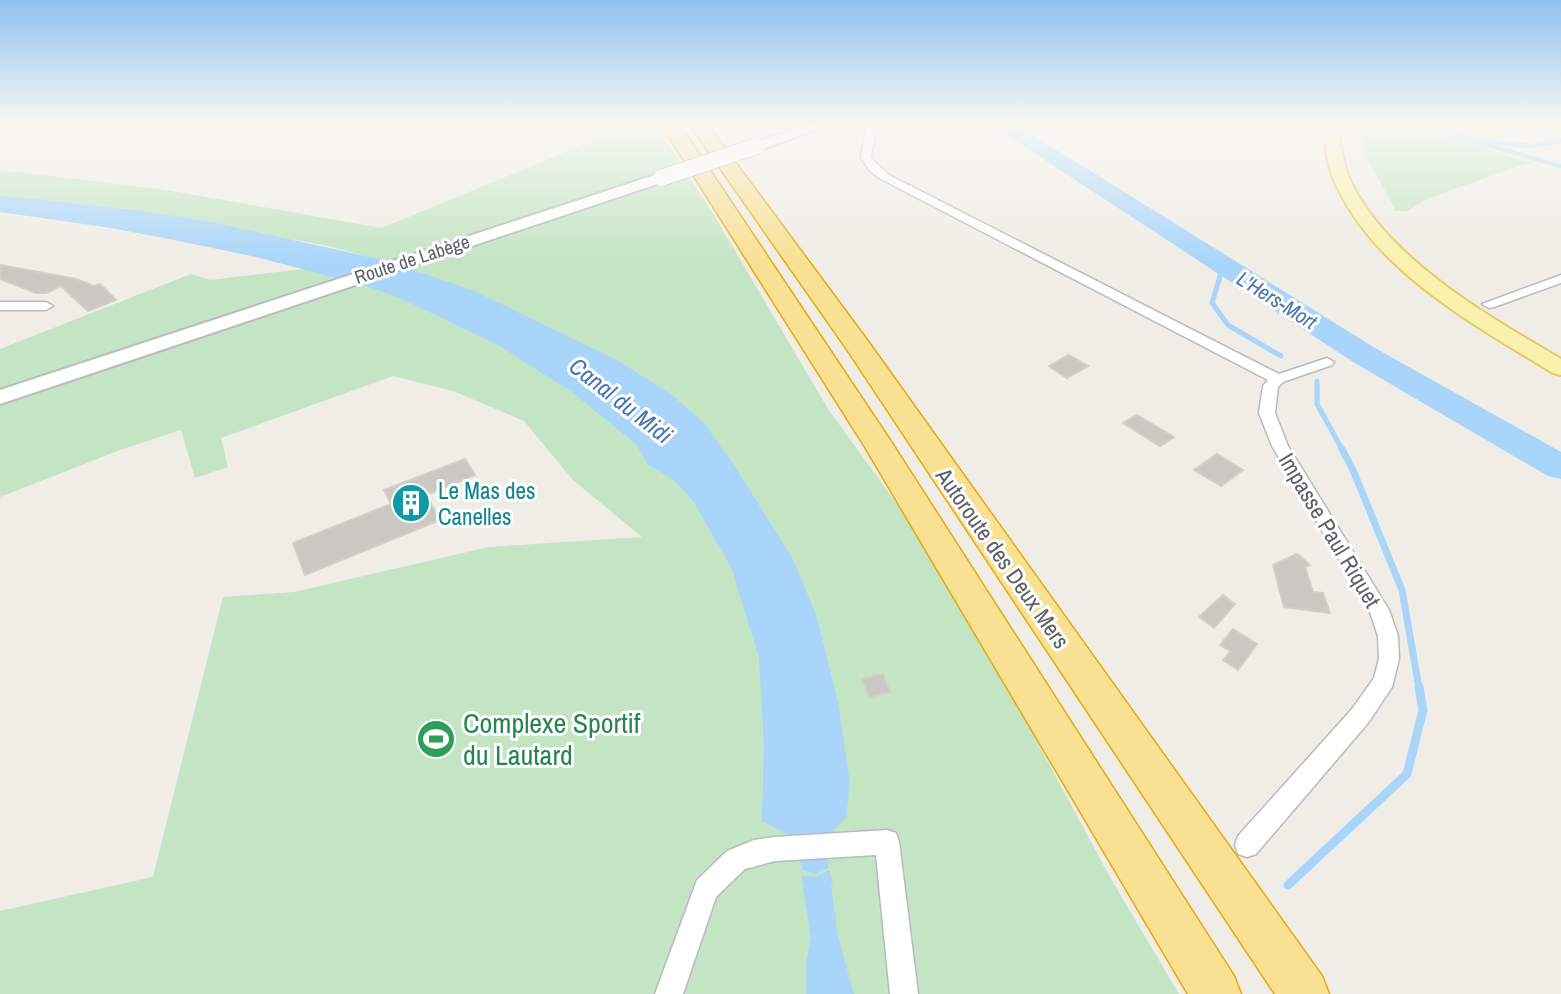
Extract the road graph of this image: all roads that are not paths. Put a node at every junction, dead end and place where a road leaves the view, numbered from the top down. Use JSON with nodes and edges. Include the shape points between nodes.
{"nodes":[{"id":1,"x":681,"y":170,"type":"edge"},
{"id":2,"x":701,"y":170,"type":"edge"},
{"id":3,"x":731,"y":170,"type":"edge"},
{"id":4,"x":876,"y":170,"type":"edge"},
{"id":5,"x":1340,"y":170,"type":"edge"},
{"id":6,"x":1561,"y":279,"type":"edge"},
{"id":7,"x":1489,"y":304,"type":"dead end"},
{"id":8,"x":0,"y":306,"type":"edge"},
{"id":9,"x":46,"y":306,"type":"dead end"},
{"id":10,"x":1327,"y":362,"type":"dead end"},
{"id":11,"x":1561,"y":368,"type":"edge"},
{"id":12,"x":1278,"y":379,"type":"junction"},
{"id":13,"x":0,"y":397,"type":"edge"},
{"id":14,"x":1247,"y":845,"type":"dead end"},
{"id":15,"x":669,"y":994,"type":"edge"},
{"id":16,"x":904,"y":994,"type":"edge"},
{"id":17,"x":1216,"y":994,"type":"edge"},
{"id":18,"x":1304,"y":994,"type":"edge"}],
"edges":[{"from":1,"to":13,"type":"street","name":"Route de Labège","bridge":true},
{"from":2,"to":17,"type":"highway","name":"Autoroute des Deux Mers","via":[[921,509]]},
{"from":3,"to":18,"type":"highway","name":"Autoroute des Deux Mers","via":[[858,346]]},
{"from":4,"to":12,"type":"street"},
{"from":5,"to":11,"type":"main road","via":[[1345,186],[1374,229],[1400,256],[1484,320]]},
{"from":6,"to":7,"type":"street"},
{"from":8,"to":9,"type":"street"},
{"from":10,"to":12,"type":"street"},
{"from":12,"to":14,"type":"street","name":"Impasse Paul Riquet","via":[[1268,398],[1271,428],[1379,610],[1388,636],[1389,659],[1384,681],[1360,716]]},
{"from":15,"to":16,"type":"street","via":[[706,890],[736,860],[775,849],[887,842]]}]}
